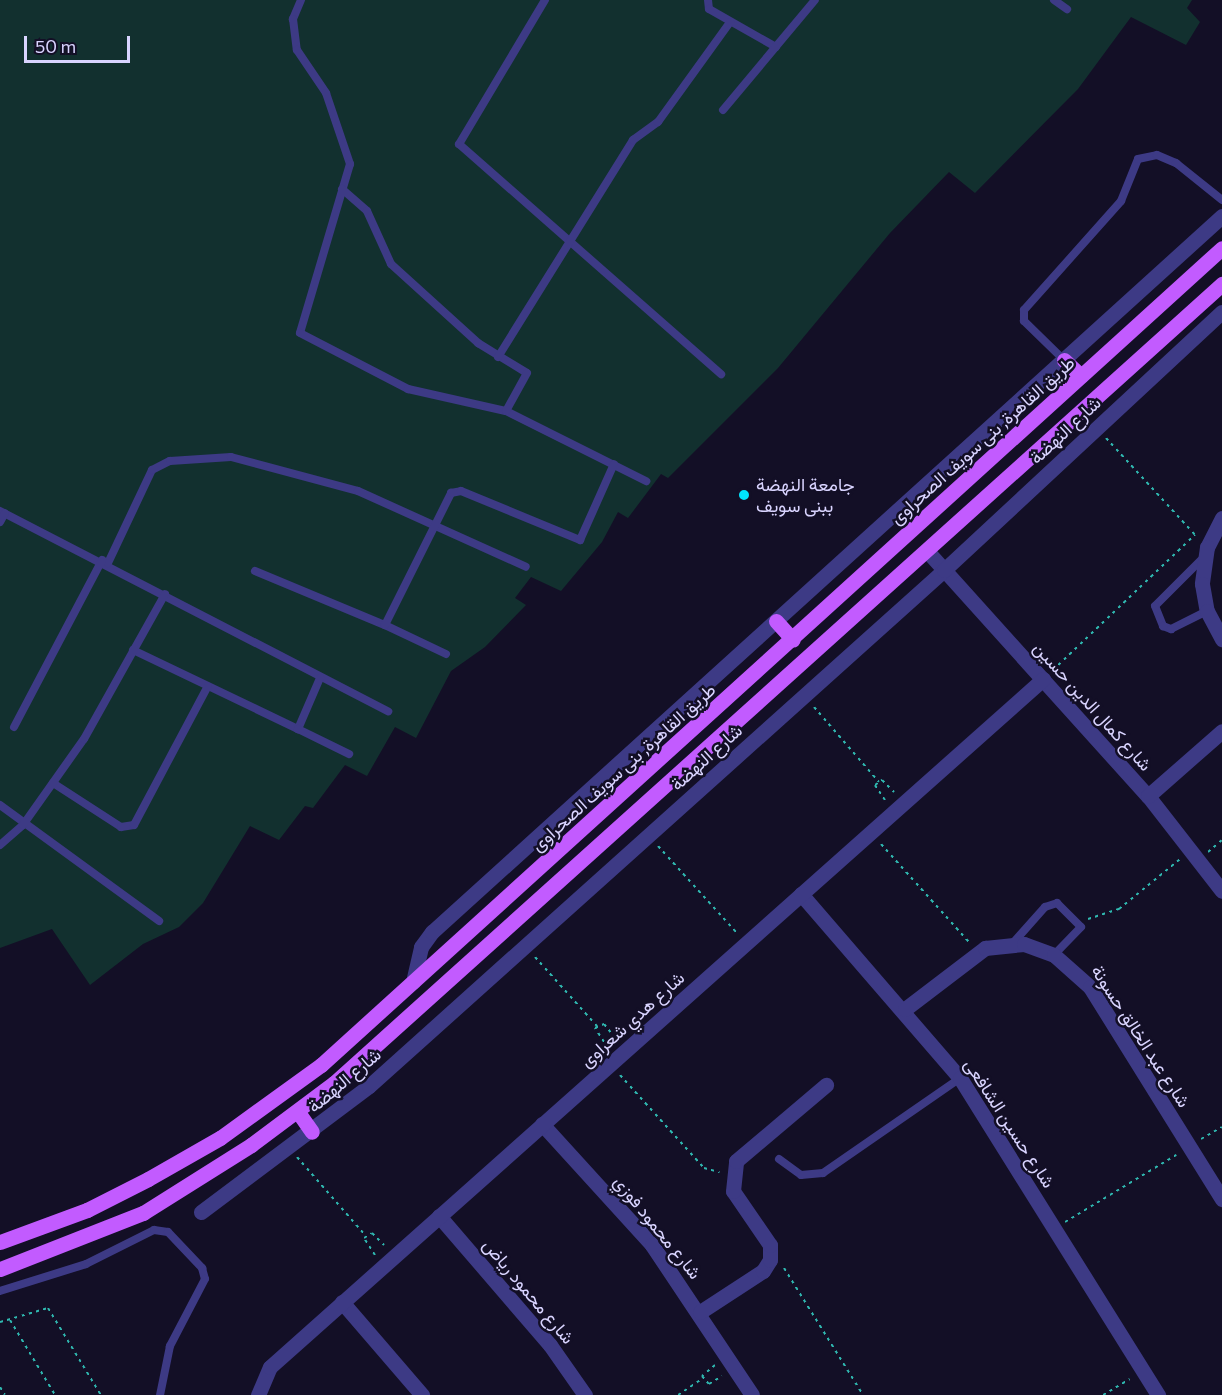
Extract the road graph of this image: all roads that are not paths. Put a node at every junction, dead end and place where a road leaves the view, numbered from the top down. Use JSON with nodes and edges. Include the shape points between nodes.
{"nodes":[{"id":1,"x":301,"y":0,"type":"edge"},
{"id":2,"x":544,"y":0,"type":"edge"},
{"id":3,"x":708,"y":0,"type":"edge"},
{"id":4,"x":815,"y":0,"type":"edge"},
{"id":5,"x":1054,"y":0,"type":"edge"},
{"id":6,"x":1067,"y":9,"type":"dead end"},
{"id":7,"x":729,"y":22,"type":"junction"},
{"id":8,"x":776,"y":47,"type":"junction"},
{"id":9,"x":723,"y":110,"type":"dead end"},
{"id":10,"x":342,"y":189,"type":"junction"},
{"id":11,"x":1222,"y":200,"type":"edge"},
{"id":12,"x":1222,"y":216,"type":"edge"},
{"id":13,"x":568,"y":243,"type":"junction"},
{"id":14,"x":1222,"y":248,"type":"edge"},
{"id":15,"x":1222,"y":284,"type":"edge"},
{"id":16,"x":1222,"y":312,"type":"edge"},
{"id":17,"x":498,"y":357,"type":"junction"},
{"id":18,"x":1065,"y":360,"type":"junction"},
{"id":19,"x":721,"y":374,"type":"dead end"},
{"id":20,"x":1081,"y":376,"type":"junction"},
{"id":21,"x":506,"y":411,"type":"junction"},
{"id":22,"x":614,"y":464,"type":"junction"},
{"id":23,"x":646,"y":481,"type":"dead end"},
{"id":24,"x":2,"y":512,"type":"edge"},
{"id":25,"x":1222,"y":518,"type":"edge"},
{"id":26,"x":0,"y":522,"type":"edge"},
{"id":27,"x":436,"y":524,"type":"junction"},
{"id":28,"x":928,"y":552,"type":"junction"},
{"id":29,"x":1205,"y":552,"type":"junction"},
{"id":30,"x":105,"y":561,"type":"junction"},
{"id":31,"x":526,"y":567,"type":"dead end"},
{"id":32,"x":944,"y":570,"type":"junction"},
{"id":33,"x":255,"y":571,"type":"dead end"},
{"id":34,"x":165,"y":594,"type":"junction"},
{"id":35,"x":1207,"y":611,"type":"junction"},
{"id":36,"x":776,"y":621,"type":"junction"},
{"id":37,"x":385,"y":626,"type":"junction"},
{"id":38,"x":1222,"y":639,"type":"edge"},
{"id":39,"x":793,"y":640,"type":"junction"},
{"id":40,"x":132,"y":650,"type":"junction"},
{"id":41,"x":446,"y":654,"type":"dead end"},
{"id":42,"x":320,"y":678,"type":"junction"},
{"id":43,"x":1043,"y":679,"type":"junction"},
{"id":44,"x":208,"y":686,"type":"junction"},
{"id":45,"x":388,"y":711,"type":"dead end"},
{"id":46,"x":14,"y":727,"type":"dead end"},
{"id":47,"x":298,"y":729,"type":"junction"},
{"id":48,"x":1222,"y":731,"type":"edge"},
{"id":49,"x":349,"y":754,"type":"dead end"},
{"id":50,"x":53,"y":783,"type":"junction"},
{"id":51,"x":1148,"y":796,"type":"junction"},
{"id":52,"x":0,"y":805,"type":"edge"},
{"id":53,"x":23,"y":825,"type":"junction"},
{"id":54,"x":0,"y":845,"type":"edge"},
{"id":55,"x":1222,"y":891,"type":"edge"},
{"id":56,"x":801,"y":894,"type":"junction"},
{"id":57,"x":487,"y":916,"type":"junction"},
{"id":58,"x":159,"y":921,"type":"dead end"},
{"id":59,"x":503,"y":934,"type":"junction"},
{"id":60,"x":1013,"y":943,"type":"junction"},
{"id":61,"x":1054,"y":955,"type":"junction"},
{"id":62,"x":413,"y":982,"type":"junction"},
{"id":63,"x":905,"y":1009,"type":"junction"},
{"id":64,"x":960,"y":1078,"type":"junction"},
{"id":65,"x":826,"y":1086,"type":"dead end"},
{"id":66,"x":297,"y":1112,"type":"junction"},
{"id":67,"x":542,"y":1124,"type":"junction"},
{"id":68,"x":312,"y":1132,"type":"junction"},
{"id":69,"x":779,"y":1159,"type":"dead end"},
{"id":70,"x":1222,"y":1199,"type":"edge"},
{"id":71,"x":201,"y":1212,"type":"dead end"},
{"id":72,"x":439,"y":1216,"type":"junction"},
{"id":73,"x":0,"y":1242,"type":"edge"},
{"id":74,"x":0,"y":1269,"type":"edge"},
{"id":75,"x":0,"y":1291,"type":"edge"},
{"id":76,"x":342,"y":1302,"type":"junction"},
{"id":77,"x":700,"y":1312,"type":"junction"},
{"id":78,"x":160,"y":1395,"type":"edge"},
{"id":79,"x":258,"y":1395,"type":"edge"},
{"id":80,"x":422,"y":1395,"type":"edge"},
{"id":81,"x":585,"y":1395,"type":"edge"},
{"id":82,"x":752,"y":1395,"type":"edge"},
{"id":83,"x":1158,"y":1395,"type":"edge"}],
"edges":[{"from":1,"to":10,"type":"lane","via":[[293,19],[297,50],[326,93],[349,152]]},
{"from":2,"to":13,"type":"lane","via":[[459,144]]},
{"from":3,"to":7,"type":"lane","via":[[710,9]]},
{"from":4,"to":8,"type":"lane"},
{"from":5,"to":6,"type":"lane"},
{"from":7,"to":8,"type":"lane"},
{"from":7,"to":13,"type":"lane","via":[[658,122],[633,140]]},
{"from":8,"to":9,"type":"lane"},
{"from":10,"to":17,"type":"lane","via":[[367,211],[391,264]]},
{"from":10,"to":21,"type":"lane","via":[[300,333],[408,388]]},
{"from":11,"to":18,"type":"lane","via":[[1176,163],[1157,155],[1138,159],[1121,201],[1024,309],[1024,321]]},
{"from":12,"to":18,"type":"street"},
{"from":13,"to":17,"type":"lane"},
{"from":13,"to":19,"type":"lane"},
{"from":14,"to":20,"type":"main road","name":"طريق القاهرة, بنى سويف الصحراوى"},
{"from":15,"to":28,"type":"main road"},
{"from":16,"to":32,"type":"street","name":"شارع النهضة"},
{"from":17,"to":21,"type":"lane","via":[[527,373]]},
{"from":18,"to":20,"type":"main road"},
{"from":18,"to":36,"type":"street"},
{"from":20,"to":39,"type":"main road","name":"طريق القاهرة, بنى سويف الصحراوى"},
{"from":21,"to":22,"type":"lane"},
{"from":22,"to":23,"type":"lane"},
{"from":22,"to":27,"type":"lane","via":[[580,540],[461,491],[451,493]]},
{"from":24,"to":26,"type":"lane"},
{"from":24,"to":30,"type":"lane"},
{"from":25,"to":29,"type":"street"},
{"from":27,"to":30,"type":"lane","via":[[358,491],[257,461],[171,461],[152,470]]},
{"from":27,"to":31,"type":"lane"},
{"from":27,"to":37,"type":"lane"},
{"from":28,"to":32,"type":"street","name":"شارع كمال الدين حسين"},
{"from":28,"to":59,"type":"main road"},
{"from":29,"to":35,"type":"street"},
{"from":29,"to":35,"type":"lane","via":[[1158,597],[1155,606],[1162,626],[1171,629]]},
{"from":30,"to":34,"type":"lane"},
{"from":30,"to":46,"type":"lane"},
{"from":32,"to":43,"type":"street","name":"شارع كمال الدين حسين"},
{"from":32,"to":68,"type":"street","name":"شارع النهضة"},
{"from":33,"to":37,"type":"lane"},
{"from":34,"to":40,"type":"lane"},
{"from":34,"to":42,"type":"lane"},
{"from":35,"to":38,"type":"street"},
{"from":36,"to":39,"type":"main road"},
{"from":36,"to":62,"type":"street","via":[[432,932],[421,947]]},
{"from":37,"to":41,"type":"lane"},
{"from":39,"to":57,"type":"main road","name":"طريق القاهرة, بنى سويف الصحراوى"},
{"from":40,"to":44,"type":"lane"},
{"from":40,"to":50,"type":"lane","via":[[84,739]]},
{"from":42,"to":45,"type":"lane"},
{"from":42,"to":47,"type":"lane"},
{"from":43,"to":51,"type":"street","name":"شارع كمال الدين حسين"},
{"from":43,"to":56,"type":"street","name":"شارع هدي شعراوى"},
{"from":44,"to":47,"type":"lane"},
{"from":44,"to":50,"type":"lane","via":[[134,825],[121,826]]},
{"from":47,"to":49,"type":"lane"},
{"from":48,"to":51,"type":"street"},
{"from":50,"to":53,"type":"lane"},
{"from":51,"to":55,"type":"street","name":"شارع كمال الدين حسين"},
{"from":52,"to":53,"type":"lane"},
{"from":53,"to":54,"type":"lane"},
{"from":53,"to":58,"type":"lane","via":[[45,833]]},
{"from":56,"to":63,"type":"street","name":"شارع حسين الشافعى"},
{"from":56,"to":67,"type":"street","name":"شارع هدي شعراوى"},
{"from":57,"to":59,"type":"main road"},
{"from":57,"to":62,"type":"main road","name":"طريق القاهرة, بنى سويف الصحراوى"},
{"from":59,"to":66,"type":"main road"},
{"from":60,"to":61,"type":"street","name":"شارع عبد الخالق حسونة"},
{"from":60,"to":61,"type":"lane","via":[[1048,905],[1061,905],[1079,920],[1079,936]]},
{"from":60,"to":63,"type":"street","name":"شارع عبد الخالق حسونة","via":[[977,951]]},
{"from":61,"to":70,"type":"street","name":"شارع عبد الخالق حسونة","via":[[1090,987]]},
{"from":62,"to":73,"type":"main road","name":"طريق القاهرة, بنى سويف الصحراوى","via":[[321,1065],[220,1138],[108,1201]]},
{"from":63,"to":64,"type":"street","name":"شارع حسين الشافعى"},
{"from":64,"to":69,"type":"lane","via":[[823,1173],[801,1175]]},
{"from":64,"to":83,"type":"street","name":"شارع حسين الشافعى"},
{"from":65,"to":77,"type":"street","via":[[746,1150],[733,1168],[733,1191],[770,1245],[770,1260],[763,1271]]},
{"from":66,"to":68,"type":"main road"},
{"from":66,"to":74,"type":"main road","via":[[143,1213]]},
{"from":67,"to":72,"type":"street","name":"شارع هدي شعراوى"},
{"from":67,"to":77,"type":"street","name":"شارع محمود فوزي","via":[[640,1231]]},
{"from":68,"to":71,"type":"street","name":"شارع النهضة"},
{"from":72,"to":76,"type":"street","name":"شارع هدي شعراوى"},
{"from":72,"to":81,"type":"street","name":"شارع محمود رياض","via":[[550,1345]]},
{"from":75,"to":78,"type":"lane","via":[[86,1264],[154,1230],[168,1232],[202,1268],[205,1279],[171,1346]]},
{"from":76,"to":79,"type":"street","name":"شارع هدي شعراوى","via":[[270,1366]]},
{"from":76,"to":80,"type":"street"},
{"from":77,"to":82,"type":"street","name":"شارع محمود فوزي"}]}
